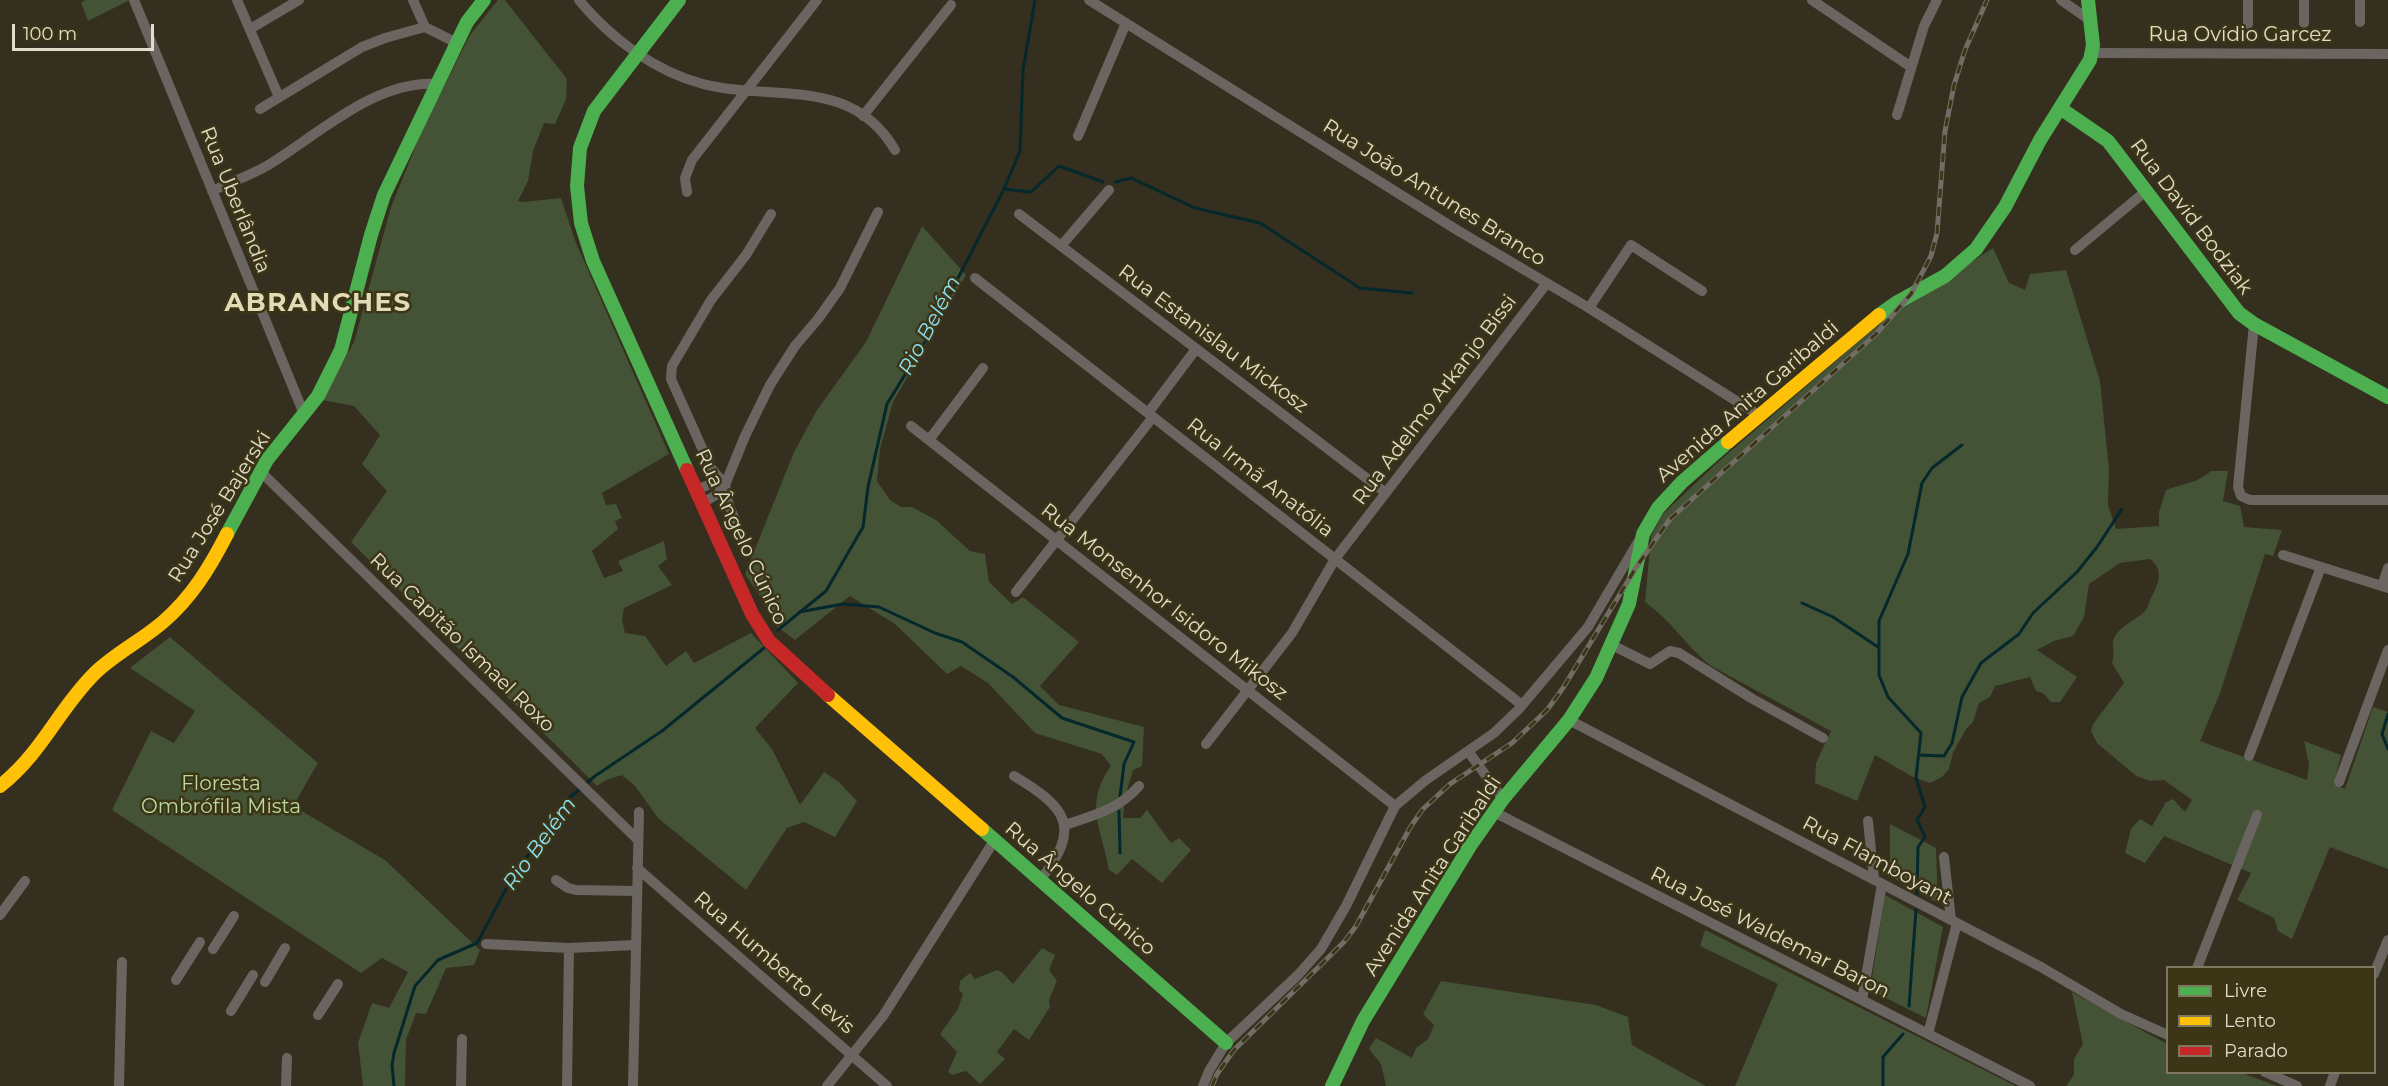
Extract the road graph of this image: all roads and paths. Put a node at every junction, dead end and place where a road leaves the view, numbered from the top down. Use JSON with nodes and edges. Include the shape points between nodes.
{"nodes":[{"id":1,"x":134,"y":0,"type":"edge"},
{"id":2,"x":237,"y":0,"type":"edge"},
{"id":3,"x":299,"y":0,"type":"edge"},
{"id":4,"x":413,"y":0,"type":"edge"},
{"id":5,"x":484,"y":0,"type":"edge"},
{"id":6,"x":579,"y":0,"type":"edge"},
{"id":7,"x":679,"y":0,"type":"edge"},
{"id":8,"x":817,"y":0,"type":"edge"},
{"id":9,"x":1089,"y":0,"type":"edge"},
{"id":10,"x":1812,"y":0,"type":"edge"},
{"id":11,"x":1937,"y":0,"type":"edge"},
{"id":12,"x":2061,"y":0,"type":"edge"},
{"id":13,"x":2088,"y":0,"type":"edge"},
{"id":14,"x":2248,"y":0,"type":"edge"},
{"id":15,"x":2304,"y":0,"type":"edge"},
{"id":16,"x":2360,"y":0,"type":"edge"},
{"id":17,"x":951,"y":5,"type":"dead end"},
{"id":18,"x":2091,"y":21,"type":"junction"},
{"id":19,"x":2360,"y":22,"type":"dead end"},
{"id":20,"x":1126,"y":23,"type":"junction"},
{"id":21,"x":2304,"y":23,"type":"dead end"},
{"id":22,"x":2248,"y":24,"type":"dead end"},
{"id":23,"x":250,"y":29,"type":"junction"},
{"id":24,"x":430,"y":30,"type":"junction"},
{"id":25,"x":457,"y":43,"type":"junction"},
{"id":26,"x":638,"y":52,"type":"junction"},
{"id":27,"x":2093,"y":52,"type":"junction"},
{"id":28,"x":2388,"y":54,"type":"edge"},
{"id":29,"x":1911,"y":67,"type":"junction"},
{"id":30,"x":438,"y":84,"type":"junction"},
{"id":31,"x":746,"y":91,"type":"junction"},
{"id":32,"x":279,"y":97,"type":"junction"},
{"id":33,"x":2060,"y":108,"type":"junction"},
{"id":34,"x":260,"y":109,"type":"dead end"},
{"id":35,"x":1897,"y":115,"type":"dead end"},
{"id":36,"x":863,"y":116,"type":"junction"},
{"id":37,"x":1078,"y":136,"type":"dead end"},
{"id":38,"x":895,"y":150,"type":"dead end"},
{"id":39,"x":1109,"y":190,"type":"dead end"},
{"id":40,"x":212,"y":191,"type":"junction"},
{"id":41,"x":2146,"y":191,"type":"junction"},
{"id":42,"x":687,"y":192,"type":"dead end"},
{"id":43,"x":878,"y":212,"type":"dead end"},
{"id":44,"x":771,"y":214,"type":"dead end"},
{"id":45,"x":1019,"y":214,"type":"dead end"},
{"id":46,"x":1061,"y":246,"type":"junction"},
{"id":47,"x":2075,"y":250,"type":"dead end"},
{"id":48,"x":975,"y":278,"type":"dead end"},
{"id":49,"x":1547,"y":283,"type":"junction"},
{"id":50,"x":1702,"y":291,"type":"dead end"},
{"id":51,"x":1589,"y":308,"type":"junction"},
{"id":52,"x":2254,"y":324,"type":"junction"},
{"id":53,"x":1196,"y":349,"type":"junction"},
{"id":54,"x":983,"y":368,"type":"dead end"},
{"id":55,"x":2388,"y":397,"type":"edge"},
{"id":56,"x":304,"y":414,"type":"junction"},
{"id":57,"x":1150,"y":415,"type":"junction"},
{"id":58,"x":1760,"y":416,"type":"junction"},
{"id":59,"x":911,"y":426,"type":"dead end"},
{"id":60,"x":929,"y":440,"type":"junction"},
{"id":61,"x":261,"y":471,"type":"junction"},
{"id":62,"x":725,"y":485,"type":"junction"},
{"id":63,"x":696,"y":489,"type":"junction"},
{"id":64,"x":1386,"y":494,"type":"junction"},
{"id":65,"x":2388,"y":500,"type":"edge"},
{"id":66,"x":702,"y":503,"type":"junction"},
{"id":67,"x":737,"y":524,"type":"dead end"},
{"id":68,"x":1643,"y":534,"type":"junction"},
{"id":69,"x":1057,"y":540,"type":"junction"},
{"id":70,"x":2283,"y":555,"type":"dead end"},
{"id":71,"x":1335,"y":560,"type":"junction"},
{"id":72,"x":2321,"y":567,"type":"junction"},
{"id":73,"x":2388,"y":568,"type":"edge"},
{"id":74,"x":2385,"y":587,"type":"edge"},
{"id":75,"x":1016,"y":592,"type":"dead end"},
{"id":76,"x":1612,"y":645,"type":"junction"},
{"id":77,"x":2388,"y":650,"type":"edge"},
{"id":78,"x":1248,"y":690,"type":"junction"},
{"id":79,"x":1522,"y":705,"type":"junction"},
{"id":80,"x":1569,"y":720,"type":"junction"},
{"id":81,"x":1823,"y":738,"type":"dead end"},
{"id":82,"x":1206,"y":744,"type":"dead end"},
{"id":83,"x":1468,"y":751,"type":"junction"},
{"id":84,"x":2249,"y":756,"type":"dead end"},
{"id":85,"x":1014,"y":776,"type":"dead end"},
{"id":86,"x":2339,"y":782,"type":"dead end"},
{"id":87,"x":0,"y":786,"type":"edge"},
{"id":88,"x":1139,"y":786,"type":"dead end"},
{"id":89,"x":1503,"y":799,"type":"junction"},
{"id":90,"x":1395,"y":806,"type":"junction"},
{"id":91,"x":639,"y":812,"type":"dead end"},
{"id":92,"x":1494,"y":812,"type":"junction"},
{"id":93,"x":2257,"y":815,"type":"dead end"},
{"id":94,"x":1868,"y":821,"type":"dead end"},
{"id":95,"x":1065,"y":825,"type":"junction"},
{"id":96,"x":638,"y":840,"type":"junction"},
{"id":97,"x":994,"y":841,"type":"junction"},
{"id":98,"x":1944,"y":857,"type":"dead end"},
{"id":99,"x":637,"y":868,"type":"junction"},
{"id":100,"x":556,"y":880,"type":"dead end"},
{"id":101,"x":1040,"y":880,"type":"junction"},
{"id":102,"x":25,"y":881,"type":"dead end"},
{"id":103,"x":1878,"y":882,"type":"junction"},
{"id":104,"x":637,"y":891,"type":"junction"},
{"id":105,"x":0,"y":915,"type":"edge"},
{"id":106,"x":234,"y":916,"type":"dead end"},
{"id":107,"x":1954,"y":921,"type":"junction"},
{"id":108,"x":2388,"y":940,"type":"edge"},
{"id":109,"x":200,"y":942,"type":"dead end"},
{"id":110,"x":486,"y":944,"type":"dead end"},
{"id":111,"x":636,"y":945,"type":"junction"},
{"id":112,"x":285,"y":948,"type":"dead end"},
{"id":113,"x":569,"y":948,"type":"junction"},
{"id":114,"x":213,"y":949,"type":"dead end"},
{"id":115,"x":122,"y":962,"type":"dead end"},
{"id":116,"x":2198,"y":966,"type":"edge"},
{"id":117,"x":2376,"y":969,"type":"edge"},
{"id":118,"x":253,"y":975,"type":"dead end"},
{"id":119,"x":177,"y":980,"type":"dead end"},
{"id":120,"x":265,"y":982,"type":"dead end"},
{"id":121,"x":338,"y":984,"type":"dead end"},
{"id":122,"x":1862,"y":1000,"type":"junction"},
{"id":123,"x":231,"y":1011,"type":"dead end"},
{"id":124,"x":318,"y":1015,"type":"dead end"},
{"id":125,"x":1928,"y":1034,"type":"junction"},
{"id":126,"x":2166,"y":1034,"type":"edge"},
{"id":127,"x":462,"y":1039,"type":"dead end"},
{"id":128,"x":1226,"y":1043,"type":"junction"},
{"id":129,"x":852,"y":1056,"type":"junction"},
{"id":130,"x":287,"y":1058,"type":"dead end"},
{"id":131,"x":2270,"y":1074,"type":"edge"},
{"id":132,"x":119,"y":1086,"type":"edge"},
{"id":133,"x":286,"y":1086,"type":"edge"},
{"id":134,"x":461,"y":1086,"type":"edge"},
{"id":135,"x":567,"y":1086,"type":"edge"},
{"id":136,"x":633,"y":1086,"type":"edge"},
{"id":137,"x":827,"y":1086,"type":"edge"},
{"id":138,"x":887,"y":1086,"type":"edge"},
{"id":139,"x":1203,"y":1086,"type":"edge"},
{"id":140,"x":1332,"y":1086,"type":"edge"},
{"id":141,"x":2030,"y":1086,"type":"edge"},
{"id":142,"x":2297,"y":1086,"type":"edge"}],
"edges":[{"from":1,"to":40,"type":"street","name":"Rua Uberlândia"},
{"from":2,"to":23,"type":"street"},
{"from":3,"to":23,"type":"street"},
{"from":4,"to":24,"type":"street"},
{"from":5,"to":25,"type":"main road","name":"Rua José Bajerski"},
{"from":6,"to":26,"type":"street"},
{"from":7,"to":26,"type":"main road","name":"Rua Ângelo Cúnico"},
{"from":8,"to":31,"type":"street"},
{"from":9,"to":20,"type":"street","name":"Rua João Antunes Branco"},
{"from":10,"to":29,"type":"street"},
{"from":11,"to":29,"type":"street"},
{"from":12,"to":18,"type":"street"},
{"from":13,"to":18,"type":"main road","name":"Avenida Anita Garibaldi"},
{"from":14,"to":22,"type":"street"},
{"from":15,"to":21,"type":"street"},
{"from":16,"to":19,"type":"street"},
{"from":17,"to":36,"type":"street"},
{"from":18,"to":27,"type":"main road","name":"Avenida Anita Garibaldi"},
{"from":20,"to":37,"type":"street"},
{"from":20,"to":49,"type":"street","name":"Rua João Antunes Branco"},
{"from":23,"to":32,"type":"street"},
{"from":24,"to":25,"type":"street"},
{"from":24,"to":32,"type":"street","via":[[385,38],[362,47]]},
{"from":25,"to":30,"type":"main road","name":"Rua José Bajerski"},
{"from":26,"to":31,"type":"street","via":[[688,79]]},
{"from":26,"to":63,"type":"main road","name":"Rua Ângelo Cúnico","via":[[585,128],[576,168],[580,220],[593,261]]},
{"from":27,"to":28,"type":"street","name":"Rua Ovídio Garcez"},
{"from":27,"to":33,"type":"main road","name":"Avenida Anita Garibaldi"},
{"from":29,"to":35,"type":"street"},
{"from":30,"to":40,"type":"street","via":[[408,85],[377,96],[269,164]]},
{"from":30,"to":56,"type":"main road","name":"Rua José Bajerski","via":[[384,195],[341,350],[326,382]]},
{"from":31,"to":36,"type":"street","via":[[803,93],[836,102]]},
{"from":31,"to":42,"type":"street","via":[[692,160],[685,178]]},
{"from":32,"to":34,"type":"street"},
{"from":33,"to":41,"type":"main road","name":"Rua David Bodziak","via":[[2108,141]]},
{"from":33,"to":58,"type":"main road","name":"Avenida Anita Garibaldi","via":[[2006,207],[1965,260],[1883,312]]},
{"from":36,"to":38,"type":"street"},
{"from":39,"to":46,"type":"street"},
{"from":40,"to":56,"type":"street","name":"Rua Uberlândia"},
{"from":41,"to":47,"type":"street"},
{"from":41,"to":52,"type":"main road","name":"Rua David Bodziak","via":[[2232,307]]},
{"from":43,"to":62,"type":"street","via":[[840,288],[770,386]]},
{"from":44,"to":62,"type":"street","via":[[697,322],[670,374],[711,468]]},
{"from":45,"to":46,"type":"street","name":"Rua Estanislau Mickosz"},
{"from":46,"to":53,"type":"street","name":"Rua Estanislau Mickosz"},
{"from":48,"to":57,"type":"street","name":"Rua Irmã Anatólia"},
{"from":49,"to":51,"type":"street","name":"Rua João Antunes Branco"},
{"from":49,"to":64,"type":"street","name":"Rua Adelmo Arkanjo Bissi"},
{"from":50,"to":51,"type":"street","via":[[1631,244]]},
{"from":51,"to":58,"type":"street","name":"Rua João Antunes Branco"},
{"from":52,"to":55,"type":"main road","name":"Rua David Bodziak"},
{"from":52,"to":65,"type":"street","via":[[2238,487],[2241,496],[2250,500]]},
{"from":53,"to":57,"type":"street"},
{"from":53,"to":64,"type":"street","name":"Rua Estanislau Mickosz"},
{"from":54,"to":60,"type":"street"},
{"from":56,"to":61,"type":"main road","name":"Rua José Bajerski"},
{"from":57,"to":69,"type":"street"},
{"from":57,"to":71,"type":"street","name":"Rua Irmã Anatólia"},
{"from":58,"to":68,"type":"main road","name":"Avenida Anita Garibaldi","via":[[1667,496]]},
{"from":59,"to":60,"type":"street","name":"Rua Monsenhor Isidoro Mikosz"},
{"from":60,"to":69,"type":"street","name":"Rua Monsenhor Isidoro Mikosz"},
{"from":61,"to":87,"type":"main road","name":"Rua José Bajerski","via":[[191,594],[163,622],[90,678],[36,752]]},
{"from":61,"to":96,"type":"street","name":"Rua Capitão Ismael Roxo"},
{"from":62,"to":63,"type":"street","via":[[713,483]]},
{"from":62,"to":66,"type":"street"},
{"from":62,"to":67,"type":"street"},
{"from":63,"to":66,"type":"main road","name":"Rua Ângelo Cúnico"},
{"from":64,"to":71,"type":"street","name":"Rua Adelmo Arkanjo Bissi"},
{"from":66,"to":97,"type":"main road","name":"Rua Ângelo Cúnico","via":[[752,614],[769,641]]},
{"from":68,"to":76,"type":"main road","name":"Avenida Anita Garibaldi","via":[[1629,604]]},
{"from":68,"to":79,"type":"street","via":[[1588,627]]},
{"from":69,"to":75,"type":"street"},
{"from":69,"to":78,"type":"street","name":"Rua Monsenhor Isidoro Mikosz"},
{"from":70,"to":72,"type":"street"},
{"from":71,"to":78,"type":"street","name":"Rua Adelmo Arkanjo Bissi","via":[[1298,624]]},
{"from":71,"to":79,"type":"street","name":"Rua Irmã Anatólia"},
{"from":72,"to":74,"type":"street"},
{"from":72,"to":84,"type":"street"},
{"from":73,"to":74,"type":"street"},
{"from":76,"to":80,"type":"main road","name":"Avenida Anita Garibaldi"},
{"from":76,"to":81,"type":"street","via":[[1650,664],[1670,651],[1679,653]]},
{"from":77,"to":86,"type":"street"},
{"from":78,"to":82,"type":"street","name":"Rua Adelmo Arkanjo Bissi"},
{"from":78,"to":90,"type":"street","name":"Rua Monsenhor Isidoro Mikosz"},
{"from":79,"to":83,"type":"street"},
{"from":80,"to":89,"type":"main road","name":"Avenida Anita Garibaldi"},
{"from":80,"to":103,"type":"street","name":"Rua Flamboyant"},
{"from":83,"to":89,"type":"street"},
{"from":83,"to":90,"type":"street"},
{"from":85,"to":95,"type":"street","via":[[1047,796]]},
{"from":88,"to":95,"type":"street","via":[[1116,807]]},
{"from":89,"to":92,"type":"main road","name":"Avenida Anita Garibaldi"},
{"from":90,"to":128,"type":"street","via":[[1321,949]]},
{"from":91,"to":96,"type":"street"},
{"from":92,"to":122,"type":"street","name":"Rua José Waldemar Baron"},
{"from":92,"to":140,"type":"main road","name":"Avenida Anita Garibaldi","via":[[1374,1003]]},
{"from":93,"to":116,"type":"street"},
{"from":94,"to":103,"type":"street"},
{"from":95,"to":101,"type":"street","via":[[1061,846]]},
{"from":96,"to":99,"type":"street"},
{"from":97,"to":101,"type":"main road","name":"Rua Ângelo Cúnico"},
{"from":97,"to":129,"type":"street","via":[[883,1016]]},
{"from":98,"to":107,"type":"street"},
{"from":99,"to":104,"type":"street"},
{"from":99,"to":129,"type":"street","name":"Rua Humberto Levis"},
{"from":100,"to":104,"type":"street","via":[[576,890]]},
{"from":101,"to":128,"type":"main road","name":"Rua Ângelo Cúnico"},
{"from":102,"to":105,"type":"street"},
{"from":103,"to":107,"type":"street","name":"Rua Flamboyant"},
{"from":103,"to":122,"type":"street"},
{"from":104,"to":111,"type":"street"},
{"from":106,"to":114,"type":"street"},
{"from":107,"to":125,"type":"street"},
{"from":107,"to":126,"type":"street","name":"Rua Flamboyant","via":[[2121,1014]]},
{"from":108,"to":117,"type":"street"},
{"from":109,"to":119,"type":"street"},
{"from":110,"to":113,"type":"street"},
{"from":111,"to":113,"type":"street"},
{"from":111,"to":136,"type":"street"},
{"from":112,"to":120,"type":"street"},
{"from":113,"to":135,"type":"street"},
{"from":115,"to":132,"type":"street"},
{"from":118,"to":123,"type":"street"},
{"from":121,"to":124,"type":"street"},
{"from":122,"to":125,"type":"street","name":"Rua José Waldemar Baron"},
{"from":125,"to":141,"type":"street","name":"Rua José Waldemar Baron"},
{"from":127,"to":134,"type":"street"},
{"from":128,"to":139,"type":"street"},
{"from":129,"to":137,"type":"street"},
{"from":129,"to":138,"type":"street","name":"Rua Humberto Levis"},
{"from":130,"to":133,"type":"street"},
{"from":131,"to":142,"type":"street"}]}
